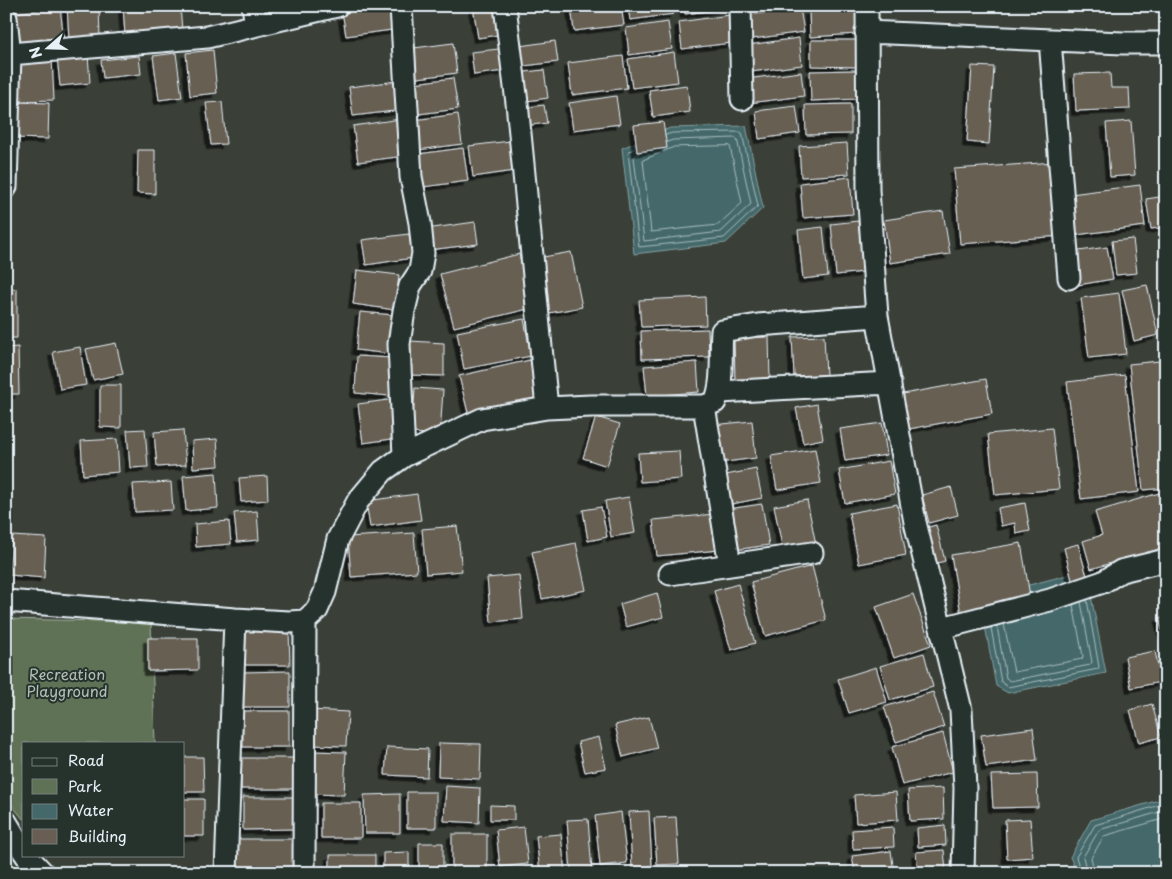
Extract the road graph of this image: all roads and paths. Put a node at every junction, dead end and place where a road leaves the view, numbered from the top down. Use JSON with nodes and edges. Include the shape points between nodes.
{"nodes":[{"id":1,"x":337,"y":6,"type":"edge"},
{"id":2,"x":401,"y":6,"type":"edge"},
{"id":3,"x":505,"y":6,"type":"edge"},
{"id":4,"x":740,"y":6,"type":"edge"},
{"id":5,"x":866,"y":6,"type":"edge"},
{"id":6,"x":255,"y":16,"type":"edge"},
{"id":7,"x":6,"y":18,"type":"edge"},
{"id":8,"x":866,"y":32,"type":"junction"},
{"id":9,"x":1050,"y":40,"type":"junction"},
{"id":10,"x":1166,"y":43,"type":"edge"},
{"id":11,"x":10,"y":54,"type":"junction"},
{"id":12,"x":742,"y":98,"type":"dead end"},
{"id":13,"x":6,"y":187,"type":"edge"},
{"id":14,"x":1068,"y":278,"type":"dead end"},
{"id":15,"x":877,"y":316,"type":"junction"},
{"id":16,"x":890,"y":383,"type":"junction"},
{"id":17,"x":712,"y":399,"type":"junction"},
{"id":18,"x":547,"y":408,"type":"junction"},
{"id":19,"x":404,"y":456,"type":"junction"},
{"id":20,"x":812,"y":553,"type":"dead end"},
{"id":21,"x":1166,"y":560,"type":"edge"},
{"id":22,"x":730,"y":565,"type":"junction"},
{"id":23,"x":670,"y":574,"type":"dead end"},
{"id":24,"x":6,"y":601,"type":"edge"},
{"id":25,"x":235,"y":619,"type":"junction"},
{"id":26,"x":305,"y":621,"type":"junction"},
{"id":27,"x":942,"y":628,"type":"junction"},
{"id":28,"x":6,"y":822,"type":"edge"},
{"id":29,"x":22,"y":849,"type":"edge"},
{"id":30,"x":27,"y":856,"type":"edge"},
{"id":31,"x":43,"y":873,"type":"edge"},
{"id":32,"x":226,"y":873,"type":"edge"},
{"id":33,"x":304,"y":873,"type":"edge"},
{"id":34,"x":964,"y":873,"type":"edge"}],
"edges":[{"from":1,"to":6,"type":"street"},
{"from":2,"to":19,"type":"street","via":[[411,177],[423,253],[420,271],[410,286],[400,344]]},
{"from":3,"to":18,"type":"street"},
{"from":4,"to":12,"type":"street"},
{"from":5,"to":8,"type":"street"},
{"from":6,"to":11,"type":"street","via":[[207,37]]},
{"from":7,"to":11,"type":"street"},
{"from":8,"to":9,"type":"street"},
{"from":8,"to":15,"type":"street","via":[[868,190]]},
{"from":9,"to":10,"type":"street"},
{"from":9,"to":14,"type":"street"},
{"from":11,"to":13,"type":"street"},
{"from":15,"to":16,"type":"street"},
{"from":15,"to":17,"type":"street","via":[[758,325],[722,332]]},
{"from":16,"to":17,"type":"street"},
{"from":16,"to":27,"type":"street","via":[[915,522]]},
{"from":17,"to":18,"type":"street"},
{"from":17,"to":22,"type":"street"},
{"from":18,"to":19,"type":"street","via":[[482,419]]},
{"from":19,"to":26,"type":"street","via":[[383,471],[358,501],[338,539],[317,610]]},
{"from":20,"to":22,"type":"street"},
{"from":21,"to":27,"type":"street","via":[[1121,571],[1103,582],[1050,600]]},
{"from":22,"to":23,"type":"street"},
{"from":24,"to":25,"type":"street"},
{"from":25,"to":26,"type":"street"},
{"from":25,"to":32,"type":"street"},
{"from":26,"to":33,"type":"street"},
{"from":27,"to":34,"type":"street","via":[[961,710],[965,788]]},
{"from":28,"to":29,"type":"street"},
{"from":30,"to":31,"type":"street"}]}
